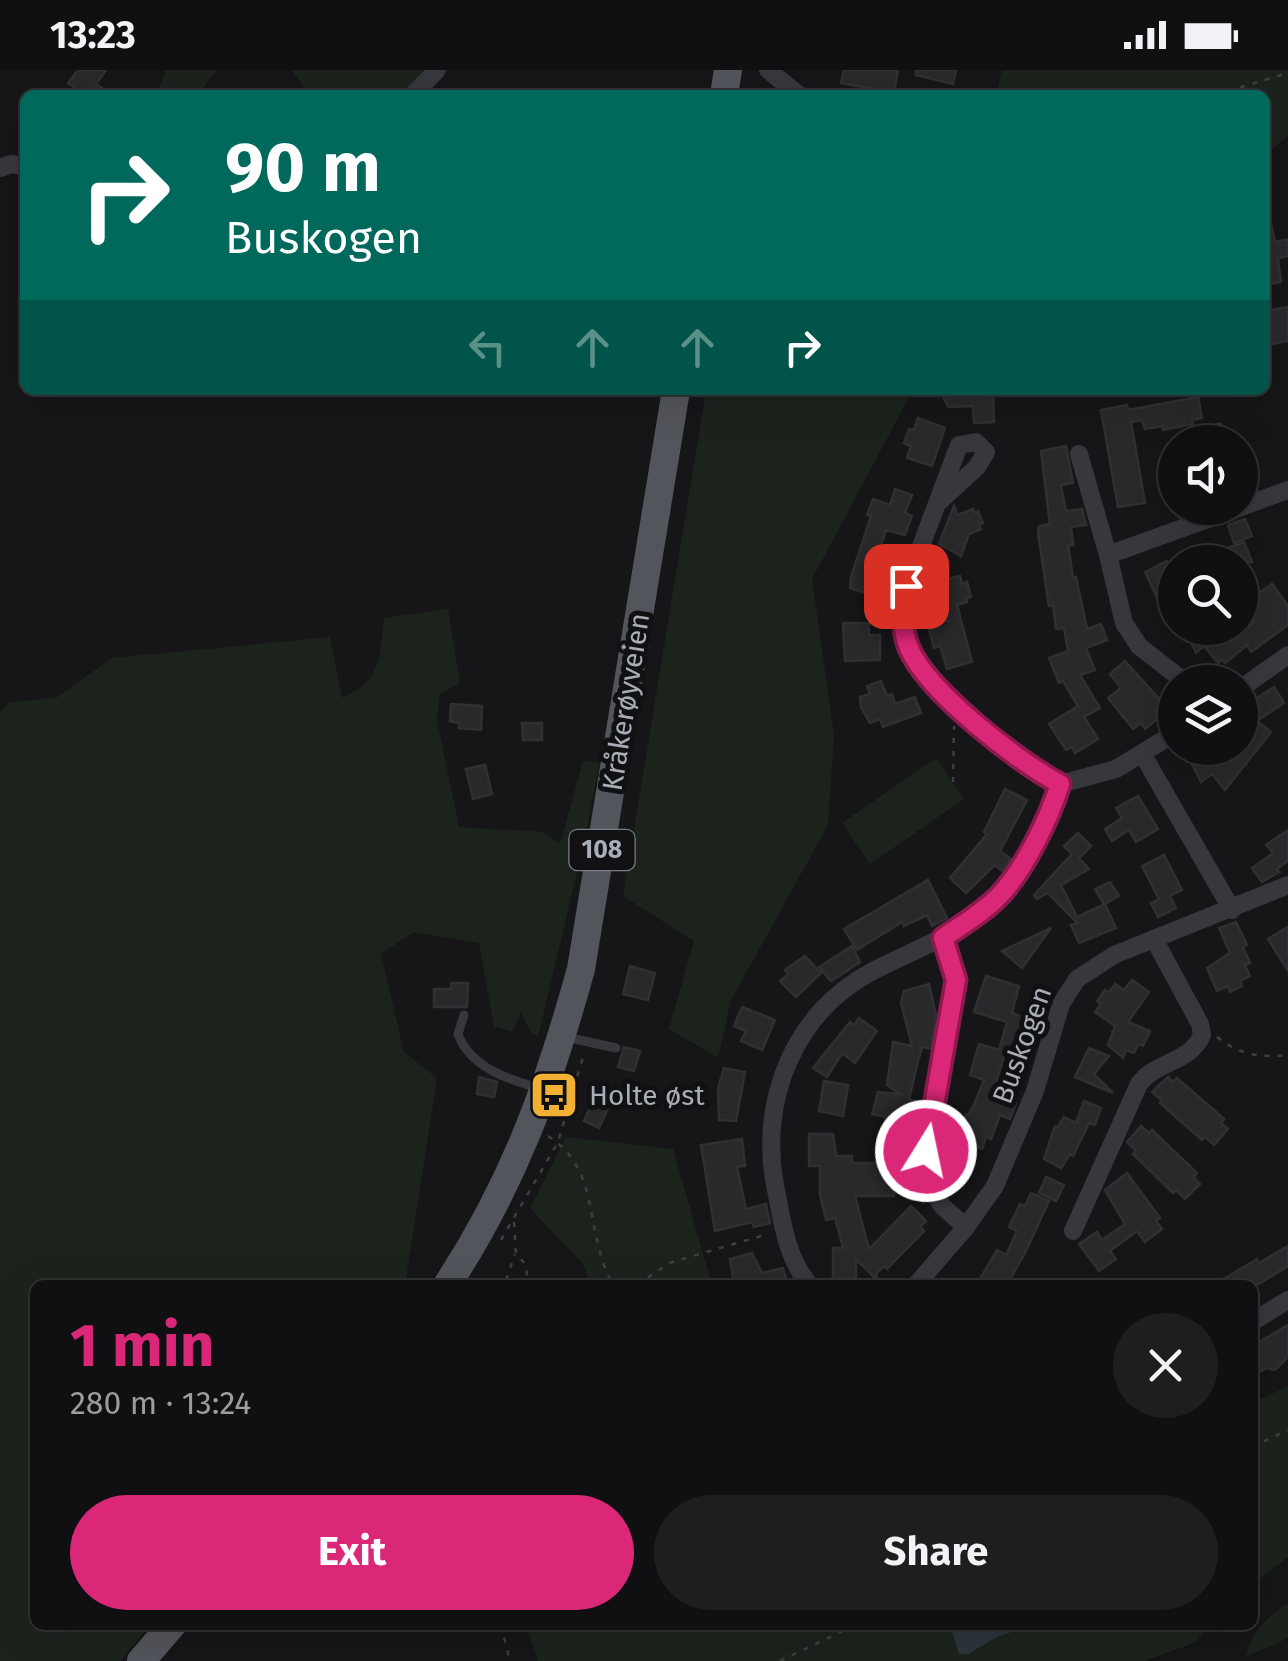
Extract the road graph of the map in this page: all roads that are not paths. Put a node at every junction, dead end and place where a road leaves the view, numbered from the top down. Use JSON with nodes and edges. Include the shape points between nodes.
{"nodes":[{"id":1,"x":437,"y":70,"type":"edge"},
{"id":2,"x":768,"y":70,"type":"edge"},
{"id":3,"x":417,"y":90,"type":"edge"},
{"id":4,"x":793,"y":90,"type":"edge"},
{"id":5,"x":675,"y":395,"type":"edge"},
{"id":6,"x":1079,"y":454,"type":"dead end"},
{"id":7,"x":1288,"y":490,"type":"edge"},
{"id":8,"x":1258,"y":502,"type":"edge"},
{"id":9,"x":938,"y":503,"type":"dead end"},
{"id":10,"x":1193,"y":525,"type":"edge"},
{"id":11,"x":1108,"y":555,"type":"junction"},
{"id":12,"x":1288,"y":655,"type":"edge"},
{"id":13,"x":1164,"y":665,"type":"edge"},
{"id":14,"x":1258,"y":676,"type":"edge"},
{"id":15,"x":1158,"y":744,"type":"edge"},
{"id":16,"x":1143,"y":754,"type":"junction"},
{"id":17,"x":1060,"y":784,"type":"junction"},
{"id":18,"x":1288,"y":886,"type":"edge"},
{"id":19,"x":1232,"y":910,"type":"junction"},
{"id":20,"x":943,"y":938,"type":"junction"},
{"id":21,"x":1154,"y":939,"type":"junction"},
{"id":22,"x":464,"y":1015,"type":"dead end"},
{"id":23,"x":563,"y":1036,"type":"junction"},
{"id":24,"x":616,"y":1048,"type":"dead end"},
{"id":25,"x":546,"y":1090,"type":"junction"},
{"id":26,"x":966,"y":1227,"type":"junction"},
{"id":27,"x":1073,"y":1231,"type":"dead end"},
{"id":28,"x":450,"y":1280,"type":"edge"},
{"id":29,"x":805,"y":1280,"type":"edge"},
{"id":30,"x":920,"y":1280,"type":"edge"},
{"id":31,"x":1288,"y":1300,"type":"edge"},
{"id":32,"x":1258,"y":1318,"type":"edge"},
{"id":33,"x":168,"y":1630,"type":"edge"},
{"id":34,"x":141,"y":1661,"type":"edge"}],
"edges":[{"from":1,"to":3,"type":"street"},
{"from":2,"to":4,"type":"street"},
{"from":5,"to":23,"type":"main road","name":"Kråkerøyveien","number":"108","via":[[590,919]]},
{"from":6,"to":11,"type":"street"},
{"from":7,"to":8,"type":"street"},
{"from":9,"to":17,"type":"street","via":[[906,586],[908,645],[917,663],[982,730]]},
{"from":10,"to":11,"type":"street"},
{"from":11,"to":13,"type":"street","via":[[1124,623]]},
{"from":12,"to":14,"type":"street"},
{"from":15,"to":16,"type":"street"},
{"from":16,"to":17,"type":"street","via":[[1116,770]]},
{"from":16,"to":19,"type":"street"},
{"from":17,"to":20,"type":"street","via":[[1044,826],[1003,892]]},
{"from":18,"to":19,"type":"street","name":"Buskogen"},
{"from":19,"to":21,"type":"street","name":"Buskogen"},
{"from":20,"to":26,"type":"street","via":[[956,980],[926,1151],[933,1190]]},
{"from":20,"to":29,"type":"street","via":[[840,992],[787,1062],[772,1111],[770,1157],[784,1230]]},
{"from":21,"to":26,"type":"street","name":"Buskogen","via":[[1077,979],[1061,1004],[1008,1159]]},
{"from":21,"to":27,"type":"street","via":[[1202,1035],[1186,1056],[1158,1066],[1140,1084]]},
{"from":22,"to":25,"type":"lane","via":[[458,1034],[473,1059]]},
{"from":23,"to":24,"type":"lane"},
{"from":23,"to":25,"type":"main road","name":"Kråkerøyveien","number":"108"},
{"from":25,"to":28,"type":"main road","name":"Kråkerøyveien","number":"108","via":[[506,1182]]},
{"from":26,"to":30,"type":"street","name":"Buskogen"},
{"from":31,"to":32,"type":"street"},
{"from":33,"to":34,"type":"main road"}]}
